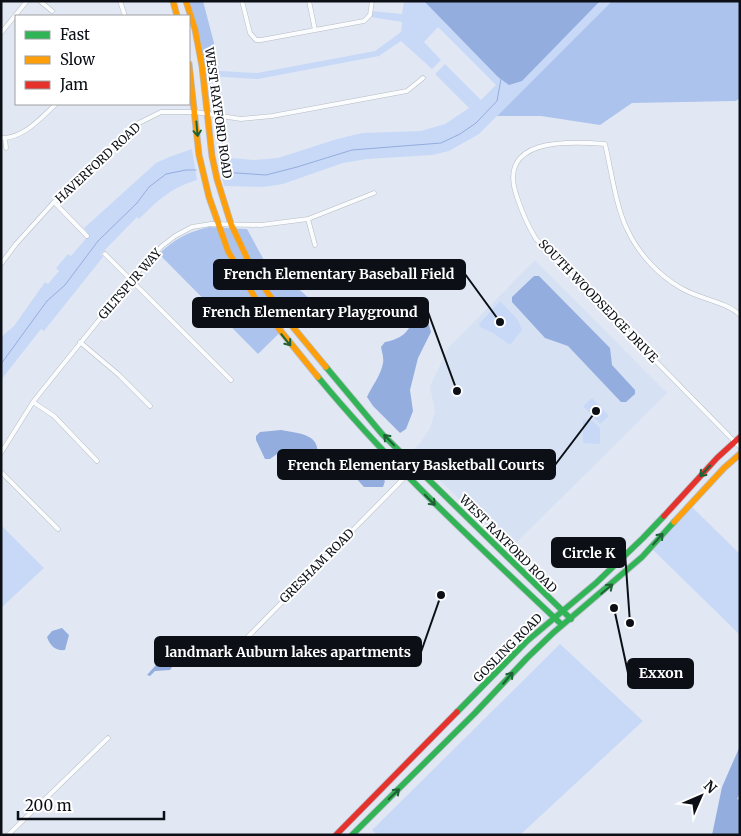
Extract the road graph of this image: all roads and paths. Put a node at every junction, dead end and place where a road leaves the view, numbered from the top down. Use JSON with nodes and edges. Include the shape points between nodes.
{"nodes":[{"id":1,"x":26,"y":1,"type":"edge"},
{"id":2,"x":40,"y":1,"type":"edge"},
{"id":3,"x":120,"y":1,"type":"edge"},
{"id":4,"x":173,"y":1,"type":"edge"},
{"id":5,"x":186,"y":1,"type":"edge"},
{"id":6,"x":242,"y":1,"type":"edge"},
{"id":7,"x":309,"y":1,"type":"edge"},
{"id":8,"x":372,"y":1,"type":"edge"},
{"id":9,"x":52,"y":11,"type":"dead end"},
{"id":10,"x":15,"y":15,"type":"edge"},
{"id":11,"x":15,"y":15,"type":"edge"},
{"id":12,"x":125,"y":15,"type":"edge"},
{"id":13,"x":177,"y":15,"type":"edge"},
{"id":14,"x":315,"y":30,"type":"junction"},
{"id":15,"x":1,"y":33,"type":"edge"},
{"id":16,"x":190,"y":72,"type":"edge"},
{"id":17,"x":423,"y":78,"type":"dead end"},
{"id":18,"x":55,"y":105,"type":"edge"},
{"id":19,"x":195,"y":112,"type":"junction"},
{"id":20,"x":208,"y":113,"type":"junction"},
{"id":21,"x":3,"y":138,"type":"edge"},
{"id":22,"x":6,"y":148,"type":"dead end"},
{"id":23,"x":374,"y":193,"type":"dead end"},
{"id":24,"x":54,"y":202,"type":"junction"},
{"id":25,"x":308,"y":219,"type":"junction"},
{"id":26,"x":217,"y":223,"type":"junction"},
{"id":27,"x":231,"y":224,"type":"junction"},
{"id":28,"x":87,"y":236,"type":"dead end"},
{"id":29,"x":314,"y":245,"type":"dead end"},
{"id":30,"x":105,"y":254,"type":"dead end"},
{"id":31,"x":1,"y":264,"type":"edge"},
{"id":32,"x":131,"y":280,"type":"junction"},
{"id":33,"x":740,"y":315,"type":"edge"},
{"id":34,"x":80,"y":342,"type":"junction"},
{"id":35,"x":307,"y":346,"type":"junction"},
{"id":36,"x":297,"y":353,"type":"junction"},
{"id":37,"x":231,"y":380,"type":"dead end"},
{"id":38,"x":33,"y":402,"type":"junction"},
{"id":39,"x":150,"y":406,"type":"dead end"},
{"id":40,"x":737,"y":439,"type":"edge"},
{"id":41,"x":740,"y":447,"type":"edge"},
{"id":42,"x":1,"y":453,"type":"edge"},
{"id":43,"x":740,"y":454,"type":"edge"},
{"id":44,"x":97,"y":460,"type":"dead end"},
{"id":45,"x":1,"y":472,"type":"edge"},
{"id":46,"x":406,"y":476,"type":"junction"},
{"id":47,"x":58,"y":529,"type":"dead end"},
{"id":48,"x":562,"y":611,"type":"junction"},
{"id":49,"x":553,"y":618,"type":"junction"},
{"id":50,"x":570,"y":619,"type":"junction"},
{"id":51,"x":562,"y":625,"type":"junction"},
{"id":52,"x":228,"y":656,"type":"dead end"},
{"id":53,"x":108,"y":738,"type":"dead end"},
{"id":54,"x":8,"y":835,"type":"edge"},
{"id":55,"x":336,"y":835,"type":"edge"},
{"id":56,"x":352,"y":835,"type":"edge"}],
"edges":[{"from":1,"to":10,"type":"street"},
{"from":2,"to":9,"type":"street"},
{"from":3,"to":12,"type":"street"},
{"from":4,"to":13,"type":"main road"},
{"from":5,"to":20,"type":"main road","name":"WEST RAYFORD ROAD","via":[[195,29]]},
{"from":6,"to":14,"type":"street","via":[[250,33],[256,40]]},
{"from":7,"to":14,"type":"street"},
{"from":8,"to":14,"type":"street","via":[[370,15],[364,21]]},
{"from":11,"to":15,"type":"street"},
{"from":16,"to":19,"type":"main road","name":"WEST RAYFORD ROAD"},
{"from":17,"to":20,"type":"street","name":"HAVERFORD ROAD","via":[[407,91],[272,116],[242,119]]},
{"from":18,"to":21,"type":"street","via":[[22,132]]},
{"from":19,"to":20,"type":"street","name":"HAVERFORD ROAD"},
{"from":19,"to":24,"type":"street","name":"HAVERFORD ROAD","via":[[161,112],[137,124]]},
{"from":19,"to":26,"type":"main road","name":"WEST RAYFORD ROAD","one_way":true,"via":[[203,176]]},
{"from":20,"to":27,"type":"main road","name":"WEST RAYFORD ROAD","via":[[217,179]]},
{"from":21,"to":22,"type":"street"},
{"from":23,"to":25,"type":"street","name":"GILTSPUR WAY"},
{"from":24,"to":28,"type":"street"},
{"from":24,"to":31,"type":"street","name":"HAVERFORD ROAD"},
{"from":25,"to":27,"type":"street","name":"GILTSPUR WAY","via":[[261,225]]},
{"from":25,"to":29,"type":"street"},
{"from":26,"to":27,"type":"street","name":"GILTSPUR WAY"},
{"from":26,"to":32,"type":"street","name":"GILTSPUR WAY","via":[[192,228],[175,236]]},
{"from":26,"to":36,"type":"main road","name":"WEST RAYFORD ROAD","one_way":true,"via":[[243,280]]},
{"from":27,"to":35,"type":"main road","name":"WEST RAYFORD ROAD","via":[[255,275]]},
{"from":30,"to":32,"type":"street"},
{"from":32,"to":34,"type":"street","name":"GILTSPUR WAY"},
{"from":32,"to":37,"type":"street"},
{"from":33,"to":40,"type":"street","name":"SOUTH WOODSEDGE DRIVE","via":[[729,307],[678,286],[647,259],[626,228],[605,144],[554,144],[531,150],[520,157],[512,174],[515,194],[536,239]]},
{"from":34,"to":38,"type":"street","name":"GILTSPUR WAY"},
{"from":34,"to":39,"type":"street"},
{"from":35,"to":36,"type":"main road"},
{"from":48,"to":35,"type":"main road","name":"WEST RAYFORD ROAD","one_way":true,"via":[[382,434]]},
{"from":36,"to":46,"type":"main road","name":"WEST RAYFORD ROAD"},
{"from":38,"to":42,"type":"street","name":"GILTSPUR WAY"},
{"from":38,"to":44,"type":"street","via":[[54,416]]},
{"from":40,"to":41,"type":"street","name":"SOUTH WOODSEDGE DRIVE"},
{"from":40,"to":48,"type":"main road","name":"GOSLING ROAD","one_way":true,"via":[[636,545]]},
{"from":50,"to":43,"type":"main road","name":"GOSLING ROAD","one_way":true,"via":[[642,557]]},
{"from":45,"to":47,"type":"street"},
{"from":46,"to":49,"type":"main road","name":"WEST RAYFORD ROAD","one_way":true},
{"from":46,"to":52,"type":"street","name":"GRESHAM ROAD"},
{"from":48,"to":49,"type":"main road","name":"GOSLING ROAD"},
{"from":48,"to":50,"type":"main road","name":"WEST RAYFORD ROAD"},
{"from":49,"to":51,"type":"main road","name":"WEST RAYFORD ROAD"},
{"from":49,"to":55,"type":"main road","name":"GOSLING ROAD"},
{"from":50,"to":51,"type":"main road","name":"GOSLING ROAD"},
{"from":56,"to":51,"type":"main road","name":"GOSLING ROAD","one_way":true},
{"from":53,"to":54,"type":"street"}]}
